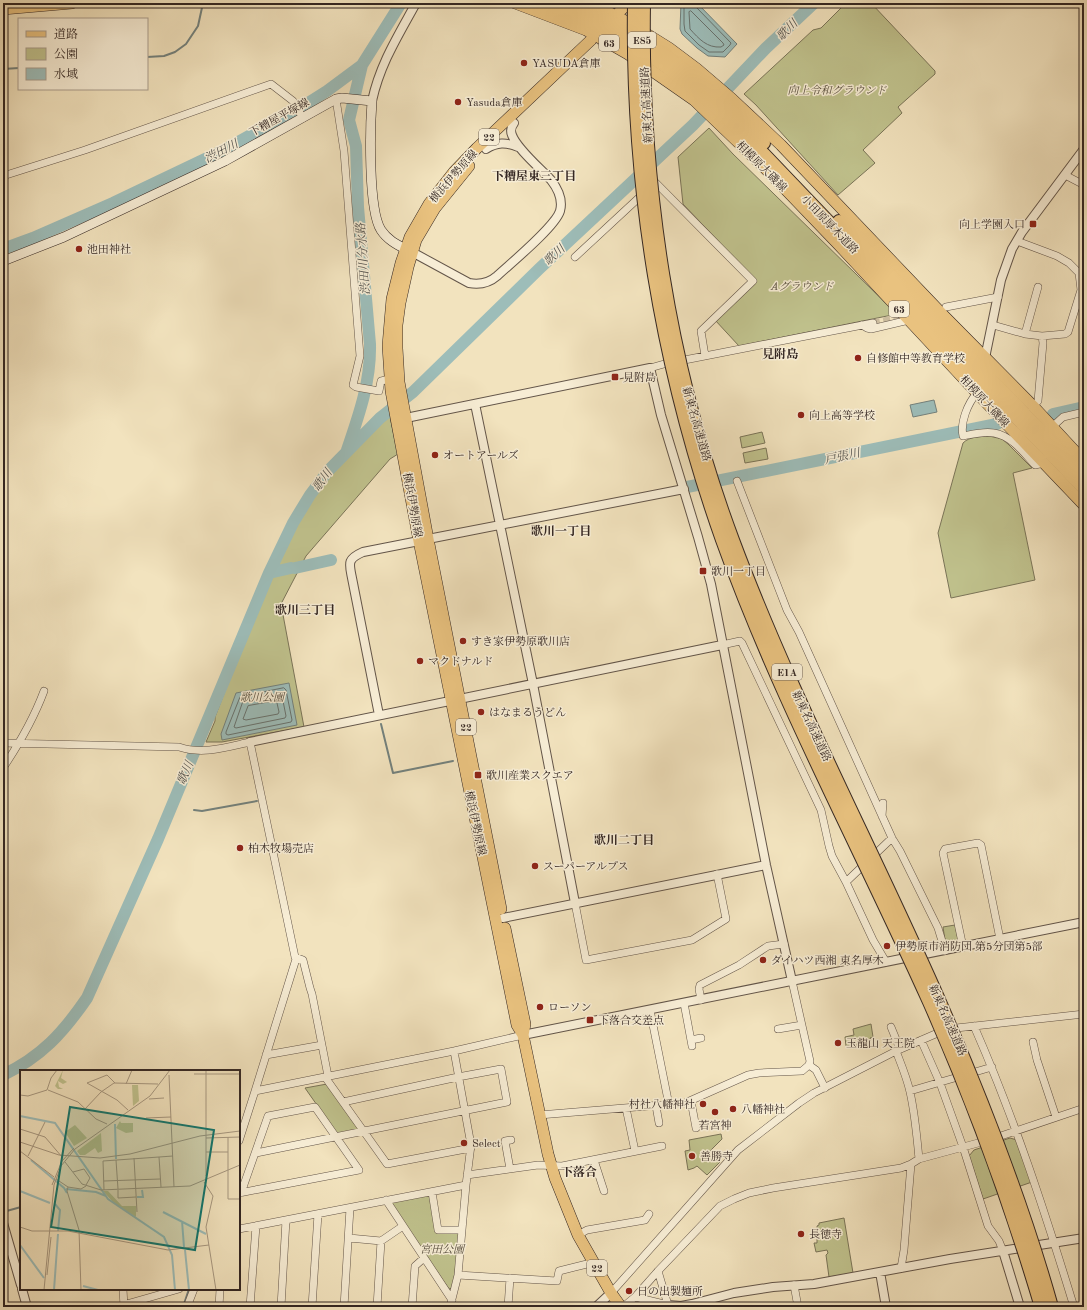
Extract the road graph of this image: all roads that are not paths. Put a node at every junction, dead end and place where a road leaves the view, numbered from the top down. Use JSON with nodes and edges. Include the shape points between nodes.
{"nodes":[{"id":1,"x":72,"y":3,"type":"edge"},
{"id":2,"x":416,"y":3,"type":"edge"},
{"id":3,"x":515,"y":3,"type":"edge"},
{"id":4,"x":543,"y":3,"type":"edge"},
{"id":5,"x":570,"y":3,"type":"edge"},
{"id":6,"x":589,"y":3,"type":"edge"},
{"id":7,"x":629,"y":3,"type":"edge"},
{"id":8,"x":634,"y":3,"type":"edge"},
{"id":9,"x":640,"y":3,"type":"edge"},
{"id":10,"x":644,"y":3,"type":"edge"},
{"id":11,"x":3,"y":10,"type":"edge"},
{"id":12,"x":704,"y":91,"type":"junction"},
{"id":13,"x":339,"y":99,"type":"junction"},
{"id":14,"x":371,"y":101,"type":"junction"},
{"id":15,"x":722,"y":107,"type":"junction"},
{"id":16,"x":303,"y":118,"type":"junction"},
{"id":17,"x":514,"y":123,"type":"junction"},
{"id":18,"x":518,"y":147,"type":"junction"},
{"id":19,"x":486,"y":149,"type":"junction"},
{"id":20,"x":1084,"y":149,"type":"edge"},
{"id":21,"x":1064,"y":175,"type":"junction"},
{"id":22,"x":3,"y":176,"type":"edge"},
{"id":23,"x":1084,"y":185,"type":"edge"},
{"id":24,"x":1016,"y":241,"type":"junction"},
{"id":25,"x":409,"y":251,"type":"junction"},
{"id":26,"x":575,"y":257,"type":"dead end"},
{"id":27,"x":3,"y":261,"type":"edge"},
{"id":28,"x":1082,"y":273,"type":"edge"},
{"id":29,"x":1038,"y":287,"type":"dead end"},
{"id":30,"x":998,"y":297,"type":"junction"},
{"id":31,"x":946,"y":307,"type":"dead end"},
{"id":32,"x":909,"y":320,"type":"junction"},
{"id":33,"x":873,"y":323,"type":"tunnel mouth"},
{"id":34,"x":862,"y":325,"type":"junction"},
{"id":35,"x":993,"y":325,"type":"junction"},
{"id":36,"x":1025,"y":334,"type":"junction"},
{"id":37,"x":1042,"y":336,"type":"junction"},
{"id":38,"x":705,"y":356,"type":"junction"},
{"id":39,"x":986,"y":358,"type":"junction"},
{"id":40,"x":650,"y":368,"type":"junction"},
{"id":41,"x":395,"y":381,"type":"junction"},
{"id":42,"x":977,"y":393,"type":"junction"},
{"id":43,"x":475,"y":404,"type":"junction"},
{"id":44,"x":1033,"y":406,"type":"junction"},
{"id":45,"x":1084,"y":412,"type":"edge"},
{"id":46,"x":401,"y":416,"type":"junction"},
{"id":47,"x":1052,"y":427,"type":"junction"},
{"id":48,"x":1084,"y":461,"type":"edge"},
{"id":49,"x":1044,"y":463,"type":"junction"},
{"id":50,"x":1084,"y":475,"type":"edge"},
{"id":51,"x":737,"y":481,"type":"dead end"},
{"id":52,"x":684,"y":489,"type":"junction"},
{"id":53,"x":1084,"y":489,"type":"edge"},
{"id":54,"x":1084,"y":505,"type":"edge"},
{"id":55,"x":500,"y":524,"type":"junction"},
{"id":56,"x":424,"y":540,"type":"junction"},
{"id":57,"x":722,"y":645,"type":"junction"},
{"id":58,"x":533,"y":684,"type":"junction"},
{"id":59,"x":44,"y":691,"type":"dead end"},
{"id":60,"x":456,"y":700,"type":"junction"},
{"id":61,"x":379,"y":715,"type":"junction"},
{"id":62,"x":250,"y":742,"type":"junction"},
{"id":63,"x":3,"y":743,"type":"edge"},
{"id":64,"x":20,"y":743,"type":"junction"},
{"id":65,"x":3,"y":768,"type":"edge"},
{"id":66,"x":883,"y":803,"type":"dead end"},
{"id":67,"x":882,"y":816,"type":"junction"},
{"id":68,"x":892,"y":838,"type":"junction"},
{"id":69,"x":766,"y":865,"type":"junction"},
{"id":70,"x":717,"y":874,"type":"junction"},
{"id":71,"x":846,"y":882,"type":"junction"},
{"id":72,"x":575,"y":903,"type":"junction"},
{"id":73,"x":503,"y":918,"type":"junction"},
{"id":74,"x":1084,"y":922,"type":"edge"},
{"id":75,"x":1000,"y":939,"type":"junction"},
{"id":76,"x":784,"y":944,"type":"junction"},
{"id":77,"x":963,"y":947,"type":"junction"},
{"id":78,"x":945,"y":951,"type":"junction"},
{"id":79,"x":295,"y":957,"type":"junction"},
{"id":80,"x":886,"y":962,"type":"junction"},
{"id":81,"x":792,"y":981,"type":"junction"},
{"id":82,"x":701,"y":1000,"type":"junction"},
{"id":83,"x":684,"y":1003,"type":"junction"},
{"id":84,"x":650,"y":1010,"type":"junction"},
{"id":85,"x":1084,"y":1014,"type":"edge"},
{"id":86,"x":802,"y":1025,"type":"junction"},
{"id":87,"x":974,"y":1026,"type":"junction"},
{"id":88,"x":778,"y":1029,"type":"dead end"},
{"id":89,"x":893,"y":1029,"type":"dead end"},
{"id":90,"x":523,"y":1035,"type":"junction"},
{"id":91,"x":701,"y":1038,"type":"dead end"},
{"id":92,"x":921,"y":1040,"type":"junction"},
{"id":93,"x":1033,"y":1042,"type":"dead end"},
{"id":94,"x":322,"y":1045,"type":"junction"},
{"id":95,"x":898,"y":1050,"type":"junction"},
{"id":96,"x":454,"y":1051,"type":"junction"},
{"id":97,"x":266,"y":1055,"type":"junction"},
{"id":98,"x":809,"y":1065,"type":"junction"},
{"id":99,"x":992,"y":1067,"type":"junction"},
{"id":100,"x":326,"y":1076,"type":"junction"},
{"id":101,"x":458,"y":1077,"type":"junction"},
{"id":102,"x":940,"y":1083,"type":"junction"},
{"id":103,"x":825,"y":1088,"type":"junction"},
{"id":104,"x":255,"y":1090,"type":"junction"},
{"id":105,"x":910,"y":1091,"type":"junction"},
{"id":106,"x":691,"y":1100,"type":"junction"},
{"id":107,"x":343,"y":1102,"type":"junction"},
{"id":108,"x":669,"y":1104,"type":"junction"},
{"id":109,"x":656,"y":1106,"type":"junction"},
{"id":110,"x":626,"y":1108,"type":"junction"},
{"id":111,"x":1084,"y":1108,"type":"edge"},
{"id":112,"x":465,"y":1112,"type":"junction"},
{"id":113,"x":539,"y":1115,"type":"junction"},
{"id":114,"x":1056,"y":1117,"type":"junction"},
{"id":115,"x":659,"y":1123,"type":"dead end"},
{"id":116,"x":696,"y":1128,"type":"dead end"},
{"id":117,"x":1016,"y":1130,"type":"junction"},
{"id":118,"x":364,"y":1131,"type":"junction"},
{"id":119,"x":337,"y":1137,"type":"junction"},
{"id":120,"x":240,"y":1138,"type":"edge"},
{"id":121,"x":505,"y":1142,"type":"dead end"},
{"id":122,"x":662,"y":1146,"type":"dead end"},
{"id":123,"x":963,"y":1147,"type":"junction"},
{"id":124,"x":471,"y":1148,"type":"junction"},
{"id":125,"x":635,"y":1151,"type":"junction"},
{"id":126,"x":256,"y":1153,"type":"junction"},
{"id":127,"x":919,"y":1159,"type":"junction"},
{"id":128,"x":594,"y":1160,"type":"junction"},
{"id":129,"x":911,"y":1164,"type":"junction"},
{"id":130,"x":551,"y":1165,"type":"junction"},
{"id":131,"x":510,"y":1169,"type":"junction"},
{"id":132,"x":467,"y":1175,"type":"junction"},
{"id":133,"x":1001,"y":1183,"type":"junction"},
{"id":134,"x":466,"y":1185,"type":"junction"},
{"id":135,"x":604,"y":1191,"type":"dead end"},
{"id":136,"x":432,"y":1192,"type":"junction"},
{"id":137,"x":240,"y":1193,"type":"edge"},
{"id":138,"x":386,"y":1200,"type":"junction"},
{"id":139,"x":350,"y":1208,"type":"junction"},
{"id":140,"x":318,"y":1214,"type":"junction"},
{"id":141,"x":649,"y":1214,"type":"dead end"},
{"id":142,"x":286,"y":1220,"type":"junction"},
{"id":143,"x":3,"y":1223,"type":"edge"},
{"id":144,"x":256,"y":1226,"type":"junction"},
{"id":145,"x":403,"y":1226,"type":"junction"},
{"id":146,"x":240,"y":1229,"type":"edge"},
{"id":147,"x":462,"y":1230,"type":"junction"},
{"id":148,"x":578,"y":1235,"type":"junction"},
{"id":149,"x":349,"y":1238,"type":"junction"},
{"id":150,"x":1084,"y":1238,"type":"edge"},
{"id":151,"x":381,"y":1241,"type":"junction"},
{"id":152,"x":1055,"y":1242,"type":"junction"},
{"id":153,"x":1003,"y":1251,"type":"junction"},
{"id":154,"x":424,"y":1258,"type":"junction"},
{"id":155,"x":587,"y":1264,"type":"dead end"},
{"id":156,"x":901,"y":1268,"type":"junction"},
{"id":157,"x":658,"y":1271,"type":"junction"},
{"id":158,"x":880,"y":1272,"type":"junction"},
{"id":159,"x":458,"y":1275,"type":"junction"},
{"id":160,"x":510,"y":1278,"type":"junction"},
{"id":161,"x":20,"y":1282,"type":"edge"},
{"id":162,"x":794,"y":1285,"type":"junction"},
{"id":163,"x":22,"y":1290,"type":"edge"},
{"id":164,"x":124,"y":1290,"type":"edge"},
{"id":165,"x":176,"y":1290,"type":"edge"},
{"id":166,"x":194,"y":1290,"type":"edge"},
{"id":167,"x":220,"y":1290,"type":"edge"},
{"id":168,"x":611,"y":1293,"type":"junction"},
{"id":169,"x":635,"y":1297,"type":"junction"},
{"id":170,"x":451,"y":1303,"type":"edge"},
{"id":171,"x":668,"y":1305,"type":"junction"},
{"id":172,"x":1049,"y":1305,"type":"edge"},
{"id":173,"x":124,"y":1306,"type":"edge"},
{"id":174,"x":27,"y":1307,"type":"edge"},
{"id":175,"x":116,"y":1307,"type":"edge"},
{"id":176,"x":187,"y":1307,"type":"edge"},
{"id":177,"x":219,"y":1307,"type":"edge"},
{"id":178,"x":250,"y":1307,"type":"edge"},
{"id":179,"x":281,"y":1307,"type":"edge"},
{"id":180,"x":312,"y":1307,"type":"edge"},
{"id":181,"x":344,"y":1307,"type":"edge"},
{"id":182,"x":377,"y":1307,"type":"edge"},
{"id":183,"x":412,"y":1307,"type":"edge"},
{"id":184,"x":508,"y":1307,"type":"edge"},
{"id":185,"x":596,"y":1307,"type":"edge"},
{"id":186,"x":622,"y":1307,"type":"edge"},
{"id":187,"x":681,"y":1307,"type":"edge"},
{"id":188,"x":798,"y":1307,"type":"edge"},
{"id":189,"x":886,"y":1307,"type":"edge"},
{"id":190,"x":1020,"y":1307,"type":"edge"},
{"id":191,"x":1036,"y":1307,"type":"edge"},
{"id":192,"x":1074,"y":1307,"type":"edge"}],
"edges":[{"from":1,"to":11,"type":"main road"},
{"from":2,"to":14,"type":"street","via":[[381,69]]},
{"from":3,"to":12,"type":"main road","name":"相模原大磯線","number":"63","via":[[586,30],[628,54]]},
{"from":4,"to":12,"type":"highway","name":"小田原厚木道路","number":"E85","via":[[606,30]]},
{"from":5,"to":12,"type":"highway","name":"小田原厚木道路","number":"E85","via":[[640,39],[673,62]]},
{"from":6,"to":12,"type":"main road","name":"相模原大磯線","number":"63","via":[[629,23],[669,48]]},
{"from":7,"to":9,"type":"main road","via":[[624,13]]},
{"from":8,"to":133,"type":"highway","name":"新東名高速道路","number":"E1A","bridge":true,"via":[[634,94],[638,152],[653,273],[666,343],[703,484],[725,548],[769,655],[930,1003]]},
{"from":10,"to":172,"type":"highway","name":"新東名高速道路","number":"E1A","bridge":true,"via":[[644,86],[654,211],[676,342],[713,481],[732,537],[781,658],[968,1067],[1015,1191]]},
{"from":12,"to":15,"type":"highway","name":"小田原厚木道路","number":"E85"},
{"from":12,"to":15,"type":"main road","name":"相模原大磯線","number":"63"},
{"from":13,"to":14,"type":"main road"},
{"from":13,"to":16,"type":"main road","name":"下糟屋平塚線"},
{"from":13,"to":41,"type":"street","via":[[360,356],[353,385],[378,392],[381,380]]},
{"from":14,"to":25,"type":"main road","via":[[375,215],[380,229],[387,238]]},
{"from":15,"to":32,"type":"main road","name":"相模原大磯線","number":"63","via":[[764,167]]},
{"from":15,"to":39,"type":"main road","name":"相模原大磯線","number":"63","via":[[781,145]]},
{"from":15,"to":50,"type":"highway","name":"小田原厚木道路","number":"E85","via":[[771,150]]},
{"from":15,"to":53,"type":"highway","name":"小田原厚木道路","number":"E85","via":[[769,160]]},
{"from":16,"to":22,"type":"street","via":[[293,102],[271,84],[85,150]]},
{"from":16,"to":27,"type":"main road","name":"下糟屋平塚線","via":[[225,162],[64,237]]},
{"from":17,"to":18,"type":"street","via":[[511,127],[512,135]]},
{"from":17,"to":19,"type":"main road","name":"横浜伊勢原線","number":"22"},
{"from":17,"to":25,"type":"main road","name":"横浜伊勢原線","number":"22","via":[[594,42],[454,172],[419,220]]},
{"from":18,"to":19,"type":"street","via":[[500,143]]},
{"from":18,"to":25,"type":"street","via":[[558,190],[561,208],[551,226],[492,281],[484,283],[469,283]]},
{"from":19,"to":25,"type":"main road","name":"横浜伊勢原線","number":"22","via":[[435,208]]},
{"from":20,"to":21,"type":"street"},
{"from":21,"to":23,"type":"street"},
{"from":21,"to":24,"type":"street"},
{"from":24,"to":28,"type":"street","via":[[1057,256]]},
{"from":24,"to":30,"type":"street","via":[[1001,280]]},
{"from":25,"to":41,"type":"main road","name":"横浜伊勢原線","number":"22","via":[[397,325]]},
{"from":26,"to":38,"type":"street","via":[[656,182],[753,281],[701,331]]},
{"from":28,"to":37,"type":"street","via":[[1081,290],[1071,312],[1068,332]]},
{"from":29,"to":36,"type":"street"},
{"from":30,"to":31,"type":"street"},
{"from":30,"to":35,"type":"street"},
{"from":32,"to":34,"type":"street","via":[[871,329]]},
{"from":32,"to":42,"type":"main road","name":"相模原大磯線","number":"63"},
{"from":33,"to":34,"type":"street"},
{"from":34,"to":38,"type":"street"},
{"from":35,"to":36,"type":"street"},
{"from":35,"to":39,"type":"street"},
{"from":36,"to":37,"type":"street"},
{"from":37,"to":44,"type":"street","via":[[1038,401]]},
{"from":38,"to":40,"type":"street"},
{"from":39,"to":44,"type":"main road","name":"相模原大磯線","number":"63"},
{"from":40,"to":43,"type":"street"},
{"from":40,"to":52,"type":"street"},
{"from":41,"to":46,"type":"main road","name":"横浜伊勢原線","number":"22"},
{"from":41,"to":46,"type":"main road","name":"横浜伊勢原線","number":"22","via":[[391,391]]},
{"from":42,"to":49,"type":"main road","name":"相模原大磯線","number":"63"},
{"from":42,"to":49,"type":"street","via":[[965,417],[963,436],[984,432],[999,434],[1013,442],[1036,465]]},
{"from":43,"to":46,"type":"street"},
{"from":43,"to":55,"type":"street"},
{"from":44,"to":47,"type":"main road","name":"相模原大磯線","number":"63"},
{"from":45,"to":47,"type":"street","via":[[1063,417]]},
{"from":46,"to":56,"type":"main road","name":"横浜伊勢原線","number":"22"},
{"from":47,"to":48,"type":"main road","name":"相模原大磯線","number":"63"},
{"from":49,"to":54,"type":"main road","name":"相模原大磯線","number":"63"},
{"from":51,"to":67,"type":"street","via":[[787,610]]},
{"from":52,"to":55,"type":"street"},
{"from":52,"to":57,"type":"street","via":[[711,584]]},
{"from":55,"to":56,"type":"street"},
{"from":55,"to":58,"type":"street"},
{"from":56,"to":60,"type":"main road","name":"横浜伊勢原線","number":"22"},
{"from":56,"to":61,"type":"street","via":[[363,552],[350,559]]},
{"from":57,"to":58,"type":"street"},
{"from":57,"to":69,"type":"street"},
{"from":57,"to":71,"type":"street","via":[[740,641],[742,644],[821,810],[832,856]]},
{"from":58,"to":60,"type":"street"},
{"from":58,"to":72,"type":"street"},
{"from":59,"to":64,"type":"street"},
{"from":60,"to":61,"type":"street"},
{"from":60,"to":73,"type":"main road","name":"横浜伊勢原線","number":"22"},
{"from":60,"to":90,"type":"main road","name":"横浜伊勢原線","number":"22","via":[[517,1025]]},
{"from":61,"to":62,"type":"street"},
{"from":62,"to":64,"type":"street","via":[[213,751],[179,747]]},
{"from":62,"to":79,"type":"street"},
{"from":63,"to":64,"type":"street"},
{"from":64,"to":65,"type":"street"},
{"from":66,"to":67,"type":"street"},
{"from":67,"to":68,"type":"street"},
{"from":68,"to":71,"type":"street"},
{"from":68,"to":78,"type":"street","via":[[938,928]]},
{"from":69,"to":70,"type":"street"},
{"from":69,"to":76,"type":"street"},
{"from":70,"to":72,"type":"street"},
{"from":70,"to":72,"type":"street","via":[[726,919],[692,940],[586,960]]},
{"from":71,"to":80,"type":"street"},
{"from":72,"to":73,"type":"street"},
{"from":73,"to":90,"type":"main road","name":"横浜伊勢原線","number":"22","via":[[525,1024]]},
{"from":74,"to":75,"type":"street"},
{"from":75,"to":77,"type":"street"},
{"from":75,"to":77,"type":"street","via":[[982,845],[978,843],[945,849],[943,853]]},
{"from":76,"to":81,"type":"street"},
{"from":76,"to":82,"type":"street","via":[[768,946],[739,965],[700,985]]},
{"from":77,"to":78,"type":"street"},
{"from":78,"to":80,"type":"street"},
{"from":79,"to":94,"type":"street","via":[[303,960]]},
{"from":79,"to":97,"type":"street"},
{"from":80,"to":81,"type":"street"},
{"from":81,"to":82,"type":"street"},
{"from":81,"to":86,"type":"street"},
{"from":82,"to":83,"type":"street"},
{"from":83,"to":84,"type":"street"},
{"from":83,"to":91,"type":"street","via":[[691,1043]]},
{"from":84,"to":90,"type":"street"},
{"from":84,"to":108,"type":"street"},
{"from":85,"to":87,"type":"street"},
{"from":86,"to":88,"type":"street"},
{"from":86,"to":98,"type":"street"},
{"from":87,"to":92,"type":"street","via":[[947,1029]]},
{"from":87,"to":99,"type":"street"},
{"from":89,"to":95,"type":"street"},
{"from":90,"to":96,"type":"street"},
{"from":90,"to":113,"type":"main road","name":"横浜伊勢原線","number":"22"},
{"from":92,"to":95,"type":"street"},
{"from":92,"to":102,"type":"street"},
{"from":93,"to":114,"type":"street"},
{"from":94,"to":97,"type":"street"},
{"from":94,"to":100,"type":"street"},
{"from":95,"to":103,"type":"street"},
{"from":95,"to":105,"type":"street"},
{"from":96,"to":100,"type":"street"},
{"from":96,"to":101,"type":"street"},
{"from":97,"to":104,"type":"street"},
{"from":98,"to":103,"type":"street","via":[[816,1070]]},
{"from":98,"to":106,"type":"street","via":[[802,1071],[748,1075]]},
{"from":99,"to":102,"type":"street"},
{"from":99,"to":117,"type":"street"},
{"from":100,"to":104,"type":"street"},
{"from":100,"to":107,"type":"street"},
{"from":101,"to":107,"type":"street"},
{"from":101,"to":112,"type":"street"},
{"from":101,"to":112,"type":"street","via":[[501,1069],[507,1102]]},
{"from":102,"to":105,"type":"street"},
{"from":102,"to":123,"type":"street"},
{"from":103,"to":168,"type":"street","via":[[799,1103],[738,1150]]},
{"from":104,"to":120,"type":"street"},
{"from":105,"to":127,"type":"street"},
{"from":106,"to":108,"type":"street"},
{"from":106,"to":116,"type":"street"},
{"from":107,"to":118,"type":"street"},
{"from":108,"to":109,"type":"street"},
{"from":109,"to":110,"type":"street"},
{"from":109,"to":115,"type":"street"},
{"from":110,"to":113,"type":"street"},
{"from":110,"to":125,"type":"street"},
{"from":111,"to":114,"type":"street"},
{"from":112,"to":118,"type":"street"},
{"from":112,"to":124,"type":"street"},
{"from":113,"to":130,"type":"main road","name":"横浜伊勢原線","number":"22"},
{"from":114,"to":117,"type":"street"},
{"from":117,"to":123,"type":"street"},
{"from":117,"to":152,"type":"street"},
{"from":118,"to":119,"type":"street"},
{"from":118,"to":124,"type":"street","via":[[387,1164]]},
{"from":119,"to":126,"type":"street"},
{"from":119,"to":126,"type":"street","via":[[315,1107],[268,1116]]},
{"from":119,"to":137,"type":"street","via":[[359,1170]]},
{"from":121,"to":131,"type":"street"},
{"from":122,"to":125,"type":"street"},
{"from":123,"to":127,"type":"street"},
{"from":123,"to":153,"type":"street","via":[[988,1226]]},
{"from":124,"to":132,"type":"street"},
{"from":125,"to":128,"type":"street"},
{"from":126,"to":137,"type":"street"},
{"from":127,"to":129,"type":"street"},
{"from":128,"to":130,"type":"street","via":[[562,1166]]},
{"from":128,"to":135,"type":"street"},
{"from":129,"to":156,"type":"street"},
{"from":129,"to":157,"type":"street","via":[[901,1168],[773,1188],[734,1199],[720,1206]]},
{"from":130,"to":131,"type":"street"},
{"from":130,"to":148,"type":"main road","name":"横浜伊勢原線","number":"22"},
{"from":131,"to":132,"type":"street"},
{"from":132,"to":134,"type":"street"},
{"from":133,"to":172,"type":"highway","name":"新東名高速道路","number":"E1A","bridge":true},
{"from":133,"to":191,"type":"highway","bridge":true},
{"from":134,"to":136,"type":"street"},
{"from":134,"to":147,"type":"street"},
{"from":136,"to":138,"type":"street"},
{"from":136,"to":147,"type":"street","via":[[438,1230]]},
{"from":138,"to":139,"type":"street"},
{"from":138,"to":145,"type":"street"},
{"from":139,"to":140,"type":"street"},
{"from":139,"to":149,"type":"street"},
{"from":140,"to":142,"type":"street"},
{"from":140,"to":180,"type":"street"},
{"from":141,"to":148,"type":"street","via":[[644,1220],[640,1218],[587,1230]]},
{"from":142,"to":144,"type":"street"},
{"from":142,"to":179,"type":"street"},
{"from":143,"to":161,"type":"street"},
{"from":144,"to":146,"type":"street"},
{"from":144,"to":178,"type":"street"},
{"from":145,"to":151,"type":"street"},
{"from":145,"to":154,"type":"street"},
{"from":147,"to":159,"type":"street"},
{"from":148,"to":168,"type":"main road","name":"横浜伊勢原線","number":"22"},
{"from":149,"to":151,"type":"street"},
{"from":149,"to":181,"type":"street"},
{"from":150,"to":152,"type":"street"},
{"from":151,"to":182,"type":"street"},
{"from":152,"to":153,"type":"street"},
{"from":152,"to":192,"type":"street"},
{"from":153,"to":156,"type":"street"},
{"from":153,"to":190,"type":"street"},
{"from":154,"to":170,"type":"street"},
{"from":154,"to":183,"type":"street","via":[[415,1266]]},
{"from":155,"to":160,"type":"street","via":[[559,1271],[557,1281]]},
{"from":156,"to":158,"type":"street"},
{"from":157,"to":169,"type":"street"},
{"from":157,"to":171,"type":"street"},
{"from":158,"to":162,"type":"street","via":[[814,1284]]},
{"from":158,"to":189,"type":"street"},
{"from":159,"to":160,"type":"street"},
{"from":159,"to":170,"type":"street"},
{"from":160,"to":184,"type":"street"},
{"from":162,"to":187,"type":"street","via":[[734,1294]]},
{"from":162,"to":188,"type":"street"},
{"from":163,"to":174,"type":"street"},
{"from":164,"to":173,"type":"street"},
{"from":165,"to":173,"type":"street"},
{"from":166,"to":176,"type":"street"},
{"from":167,"to":177,"type":"street"},
{"from":168,"to":185,"type":"street"},
{"from":168,"to":186,"type":"main road","name":"横浜伊勢原線","number":"22"},
{"from":169,"to":171,"type":"street"},
{"from":169,"to":186,"type":"street"},
{"from":171,"to":187,"type":"street"},
{"from":173,"to":175,"type":"street"}]}
